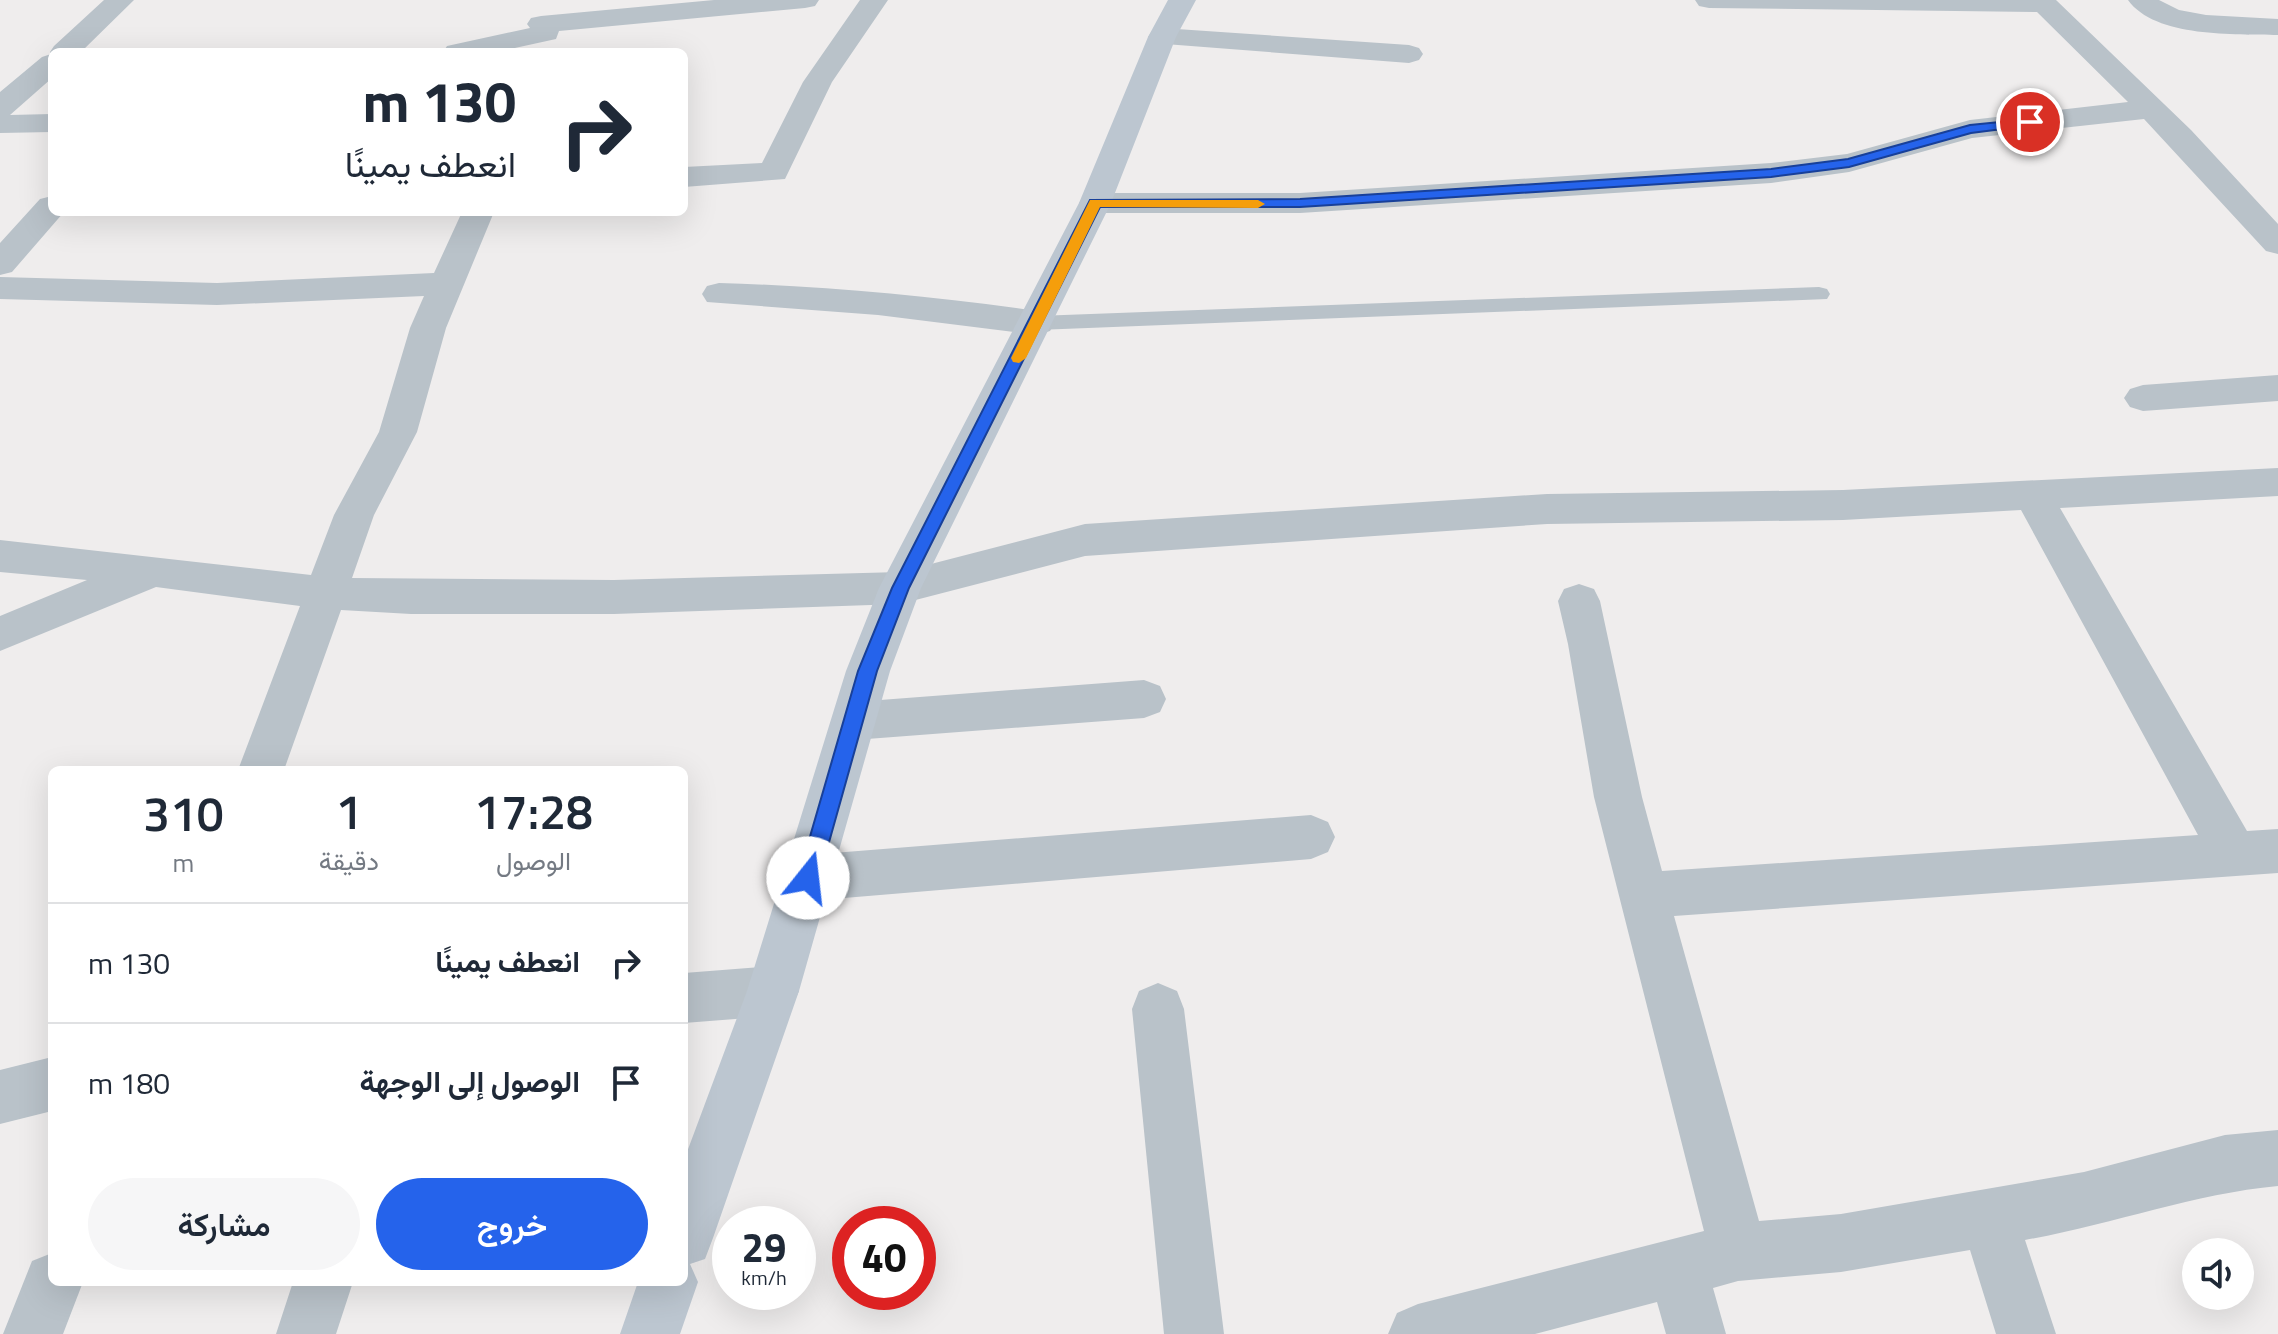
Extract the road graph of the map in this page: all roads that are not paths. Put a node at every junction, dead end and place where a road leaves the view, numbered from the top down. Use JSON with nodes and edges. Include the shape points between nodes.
{"nodes":[{"id":1,"x":120,"y":0,"type":"edge"},
{"id":2,"x":805,"y":0,"type":"edge"},
{"id":3,"x":874,"y":0,"type":"edge"},
{"id":4,"x":1182,"y":0,"type":"edge"},
{"id":5,"x":1709,"y":0,"type":"edge"},
{"id":6,"x":1794,"y":0,"type":"edge"},
{"id":7,"x":2142,"y":0,"type":"edge"},
{"id":8,"x":2042,"y":2,"type":"edge"},
{"id":9,"x":540,"y":27,"type":"edge"},
{"id":10,"x":2278,"y":27,"type":"edge"},
{"id":11,"x":1162,"y":37,"type":"junction"},
{"id":12,"x":68,"y":48,"type":"edge"},
{"id":13,"x":470,"y":48,"type":"edge"},
{"id":14,"x":1409,"y":54,"type":"dead end"},
{"id":15,"x":48,"y":66,"type":"edge"},
{"id":16,"x":0,"y":108,"type":"edge"},
{"id":17,"x":2150,"y":109,"type":"junction"},
{"id":18,"x":48,"y":123,"type":"edge"},
{"id":19,"x":0,"y":124,"type":"edge"},
{"id":20,"x":688,"y":177,"type":"edge"},
{"id":21,"x":1095,"y":203,"type":"junction"},
{"id":22,"x":48,"y":210,"type":"edge"},
{"id":23,"x":476,"y":216,"type":"edge"},
{"id":24,"x":2278,"y":244,"type":"edge"},
{"id":25,"x":0,"y":264,"type":"edge"},
{"id":26,"x":448,"y":284,"type":"junction"},
{"id":27,"x":0,"y":288,"type":"edge"},
{"id":28,"x":719,"y":294,"type":"dead end"},
{"id":29,"x":1819,"y":294,"type":"dead end"},
{"id":30,"x":1037,"y":323,"type":"junction"},
{"id":31,"x":2278,"y":388,"type":"edge"},
{"id":32,"x":2143,"y":398,"type":"dead end"},
{"id":33,"x":2278,"y":482,"type":"edge"},
{"id":34,"x":2032,"y":494,"type":"junction"},
{"id":35,"x":0,"y":556,"type":"edge"},
{"id":36,"x":154,"y":571,"type":"junction"},
{"id":37,"x":900,"y":588,"type":"junction"},
{"id":38,"x":327,"y":593,"type":"junction"},
{"id":39,"x":1579,"y":601,"type":"dead end"},
{"id":40,"x":0,"y":634,"type":"edge"},
{"id":41,"x":1144,"y":699,"type":"dead end"},
{"id":42,"x":854,"y":721,"type":"junction"},
{"id":43,"x":262,"y":766,"type":"edge"},
{"id":44,"x":1311,"y":837,"type":"dead end"},
{"id":45,"x":2256,"y":852,"type":"edge"},
{"id":46,"x":808,"y":878,"type":"junction"},
{"id":47,"x":1645,"y":895,"type":"junction"},
{"id":48,"x":773,"y":991,"type":"junction"},
{"id":49,"x":688,"y":998,"type":"edge"},
{"id":50,"x":1158,"y":1009,"type":"dead end"},
{"id":51,"x":48,"y":1085,"type":"edge"},
{"id":52,"x":0,"y":1097,"type":"edge"},
{"id":53,"x":2278,"y":1158,"type":"edge"},
{"id":54,"x":1989,"y":1217,"type":"junction"},
{"id":55,"x":688,"y":1227,"type":"edge"},
{"id":56,"x":1738,"y":1252,"type":"junction"},
{"id":57,"x":1677,"y":1266,"type":"junction"},
{"id":58,"x":51,"y":1286,"type":"edge"},
{"id":59,"x":322,"y":1286,"type":"edge"},
{"id":60,"x":667,"y":1286,"type":"edge"},
{"id":61,"x":33,"y":1334,"type":"edge"},
{"id":62,"x":306,"y":1334,"type":"edge"},
{"id":63,"x":650,"y":1334,"type":"edge"},
{"id":64,"x":1194,"y":1334,"type":"edge"},
{"id":65,"x":1418,"y":1334,"type":"edge"},
{"id":66,"x":1696,"y":1334,"type":"edge"},
{"id":67,"x":2026,"y":1334,"type":"edge"}],
"edges":[{"from":1,"to":12,"type":"street"},
{"from":2,"to":9,"type":"street"},
{"from":3,"to":20,"type":"street","via":[[843,39],[800,111],[774,172]]},
{"from":4,"to":11,"type":"street"},
{"from":5,"to":6,"type":"street"},
{"from":6,"to":8,"type":"street"},
{"from":7,"to":10,"type":"street","via":[[2167,15],[2197,22]]},
{"from":8,"to":17,"type":"street"},
{"from":9,"to":13,"type":"street"},
{"from":11,"to":14,"type":"street"},
{"from":11,"to":21,"type":"street"},
{"from":15,"to":16,"type":"street"},
{"from":17,"to":21,"type":"street","via":[[1970,129],[1849,163],[1771,173],[1300,203]]},
{"from":17,"to":24,"type":"street"},
{"from":18,"to":19,"type":"street"},
{"from":21,"to":30,"type":"street"},
{"from":22,"to":25,"type":"street"},
{"from":23,"to":26,"type":"street"},
{"from":26,"to":27,"type":"street","via":[[217,294]]},
{"from":26,"to":38,"type":"street","via":[[428,328],[398,432],[354,515]]},
{"from":28,"to":30,"type":"street","via":[[949,310]]},
{"from":29,"to":30,"type":"lane"},
{"from":30,"to":37,"type":"street"},
{"from":31,"to":32,"type":"street"},
{"from":33,"to":34,"type":"street"},
{"from":34,"to":37,"type":"street","via":[[1843,505],[1547,509],[1085,540]]},
{"from":34,"to":45,"type":"street"},
{"from":35,"to":36,"type":"street"},
{"from":36,"to":38,"type":"street"},
{"from":36,"to":40,"type":"street"},
{"from":37,"to":38,"type":"street","via":[[614,597]]},
{"from":37,"to":42,"type":"street"},
{"from":38,"to":43,"type":"street"},
{"from":39,"to":47,"type":"street","via":[[1618,797]]},
{"from":41,"to":42,"type":"street"},
{"from":42,"to":46,"type":"street"},
{"from":44,"to":46,"type":"street"},
{"from":45,"to":47,"type":"street"},
{"from":46,"to":48,"type":"street"},
{"from":47,"to":56,"type":"street"},
{"from":48,"to":49,"type":"street"},
{"from":48,"to":55,"type":"street"},
{"from":50,"to":64,"type":"street"},
{"from":51,"to":52,"type":"street"},
{"from":53,"to":54,"type":"street","via":[[2225,1163],[2084,1201]]},
{"from":54,"to":56,"type":"street","via":[[1841,1243]]},
{"from":54,"to":67,"type":"street"},
{"from":56,"to":57,"type":"street"},
{"from":57,"to":65,"type":"street"},
{"from":57,"to":66,"type":"street"},
{"from":58,"to":61,"type":"street"},
{"from":59,"to":62,"type":"street"},
{"from":60,"to":63,"type":"street"}]}
